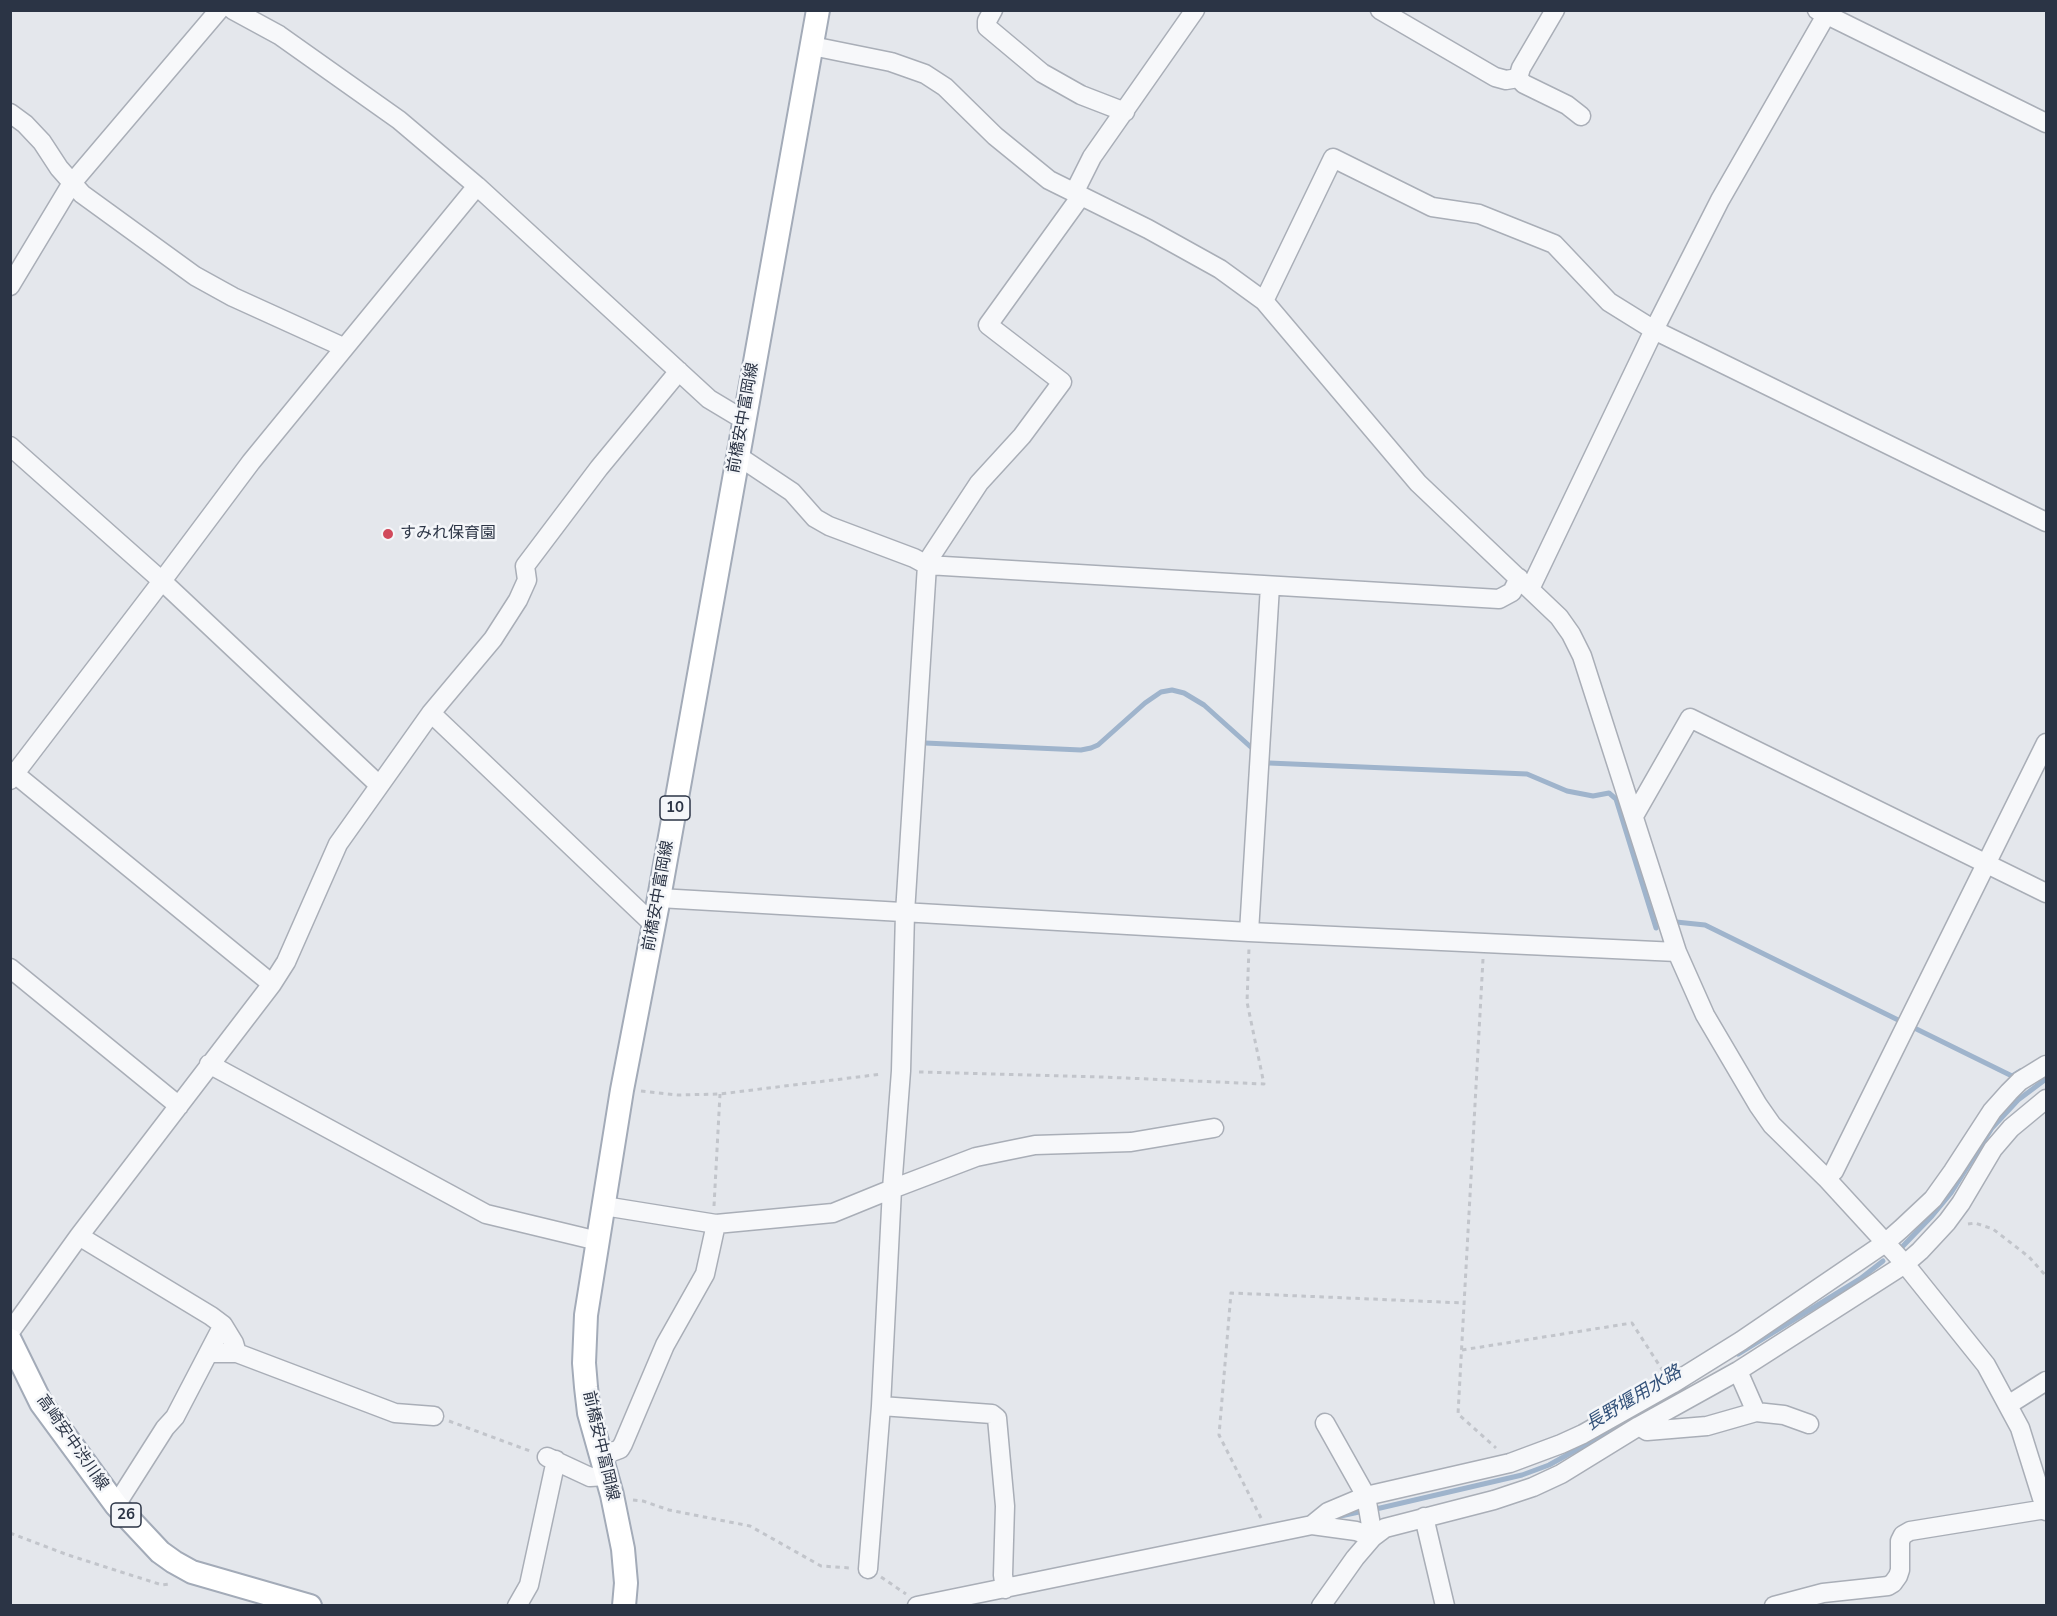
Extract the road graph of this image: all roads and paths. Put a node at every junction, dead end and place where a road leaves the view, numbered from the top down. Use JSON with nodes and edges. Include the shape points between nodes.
{"nodes":[{"id":1,"x":219,"y":10,"type":"edge"},
{"id":2,"x":233,"y":10,"type":"edge"},
{"id":3,"x":818,"y":10,"type":"edge"},
{"id":4,"x":993,"y":10,"type":"edge"},
{"id":5,"x":1195,"y":10,"type":"edge"},
{"id":6,"x":1380,"y":10,"type":"edge"},
{"id":7,"x":1555,"y":10,"type":"edge"},
{"id":8,"x":1824,"y":12,"type":"edge"},
{"id":9,"x":812,"y":46,"type":"junction"},
{"id":10,"x":1518,"y":78,"type":"junction"},
{"id":11,"x":1125,"y":112,"type":"junction"},
{"id":12,"x":10,"y":113,"type":"edge"},
{"id":13,"x":1581,"y":117,"type":"dead end"},
{"id":14,"x":2046,"y":123,"type":"edge"},
{"id":15,"x":72,"y":183,"type":"junction"},
{"id":16,"x":477,"y":186,"type":"junction"},
{"id":17,"x":1078,"y":195,"type":"junction"},
{"id":18,"x":10,"y":286,"type":"edge"},
{"id":19,"x":1264,"y":301,"type":"junction"},
{"id":20,"x":1654,"y":330,"type":"junction"},
{"id":21,"x":343,"y":347,"type":"junction"},
{"id":22,"x":679,"y":371,"type":"junction"},
{"id":23,"x":744,"y":420,"type":"junction"},
{"id":24,"x":10,"y":446,"type":"edge"},
{"id":25,"x":738,"y":456,"type":"junction"},
{"id":26,"x":2046,"y":522,"type":"edge"},
{"id":27,"x":927,"y":565,"type":"junction"},
{"id":28,"x":162,"y":581,"type":"junction"},
{"id":29,"x":1524,"y":583,"type":"junction"},
{"id":30,"x":1270,"y":586,"type":"junction"},
{"id":31,"x":431,"y":713,"type":"junction"},
{"id":32,"x":2046,"y":743,"type":"edge"},
{"id":33,"x":13,"y":777,"type":"edge"},
{"id":34,"x":379,"y":785,"type":"junction"},
{"id":35,"x":1634,"y":816,"type":"junction"},
{"id":36,"x":1986,"y":863,"type":"junction"},
{"id":37,"x":2046,"y":893,"type":"edge"},
{"id":38,"x":659,"y":898,"type":"junction"},
{"id":39,"x":905,"y":913,"type":"junction"},
{"id":40,"x":654,"y":925,"type":"junction"},
{"id":41,"x":1249,"y":932,"type":"junction"},
{"id":42,"x":1484,"y":943,"type":"junction"},
{"id":43,"x":1677,"y":952,"type":"junction"},
{"id":44,"x":10,"y":968,"type":"edge"},
{"id":45,"x":272,"y":984,"type":"junction"},
{"id":46,"x":209,"y":1064,"type":"junction"},
{"id":47,"x":2046,"y":1065,"type":"edge"},
{"id":48,"x":901,"y":1071,"type":"junction"},
{"id":49,"x":622,"y":1090,"type":"junction"},
{"id":50,"x":720,"y":1094,"type":"junction"},
{"id":51,"x":2046,"y":1099,"type":"edge"},
{"id":52,"x":179,"y":1106,"type":"junction"},
{"id":53,"x":1214,"y":1128,"type":"dead end"},
{"id":54,"x":1826,"y":1178,"type":"junction"},
{"id":55,"x":892,"y":1189,"type":"junction"},
{"id":56,"x":604,"y":1206,"type":"junction"},
{"id":57,"x":1947,"y":1222,"type":"junction"},
{"id":58,"x":716,"y":1224,"type":"junction"},
{"id":59,"x":79,"y":1236,"type":"junction"},
{"id":60,"x":598,"y":1241,"type":"junction"},
{"id":61,"x":1885,"y":1243,"type":"junction"},
{"id":62,"x":1905,"y":1264,"type":"junction"},
{"id":63,"x":2046,"y":1276,"type":"edge"},
{"id":64,"x":1464,"y":1303,"type":"junction"},
{"id":65,"x":223,"y":1326,"type":"junction"},
{"id":66,"x":10,"y":1332,"type":"edge"},
{"id":67,"x":10,"y":1340,"type":"edge"},
{"id":68,"x":1462,"y":1350,"type":"junction"},
{"id":69,"x":210,"y":1353,"type":"junction"},
{"id":70,"x":237,"y":1353,"type":"junction"},
{"id":71,"x":1738,"y":1371,"type":"junction"},
{"id":72,"x":2046,"y":1381,"type":"edge"},
{"id":73,"x":1672,"y":1384,"type":"junction"},
{"id":74,"x":2008,"y":1405,"type":"junction"},
{"id":75,"x":881,"y":1406,"type":"junction"},
{"id":76,"x":1756,"y":1412,"type":"junction"},
{"id":77,"x":434,"y":1416,"type":"joint"},
{"id":78,"x":1325,"y":1423,"type":"dead end"},
{"id":79,"x":1809,"y":1424,"type":"dead end"},
{"id":80,"x":1639,"y":1426,"type":"junction"},
{"id":81,"x":551,"y":1459,"type":"junction"},
{"id":82,"x":1510,"y":1463,"type":"junction"},
{"id":83,"x":604,"y":1466,"type":"junction"},
{"id":84,"x":1366,"y":1496,"type":"junction"},
{"id":85,"x":626,"y":1500,"type":"dead end"},
{"id":86,"x":116,"y":1505,"type":"junction"},
{"id":87,"x":2046,"y":1510,"type":"edge"},
{"id":88,"x":1424,"y":1517,"type":"junction"},
{"id":89,"x":1312,"y":1525,"type":"junction"},
{"id":90,"x":10,"y":1533,"type":"edge"},
{"id":91,"x":1268,"y":1534,"type":"junction"},
{"id":92,"x":1374,"y":1537,"type":"junction"},
{"id":93,"x":868,"y":1569,"type":"junction"},
{"id":94,"x":174,"y":1584,"type":"dead end"},
{"id":95,"x":1005,"y":1588,"type":"junction"},
{"id":96,"x":310,"y":1605,"type":"edge"},
{"id":97,"x":517,"y":1605,"type":"edge"},
{"id":98,"x":624,"y":1605,"type":"edge"},
{"id":99,"x":920,"y":1605,"type":"edge"},
{"id":100,"x":1321,"y":1605,"type":"edge"},
{"id":101,"x":1445,"y":1605,"type":"edge"},
{"id":102,"x":1774,"y":1605,"type":"edge"}],
"edges":[{"from":1,"to":15,"type":"street"},
{"from":2,"to":16,"type":"street","via":[[279,35],[399,120]]},
{"from":3,"to":9,"type":"main road","name":"前橋安中富岡線","number":"10"},
{"from":4,"to":11,"type":"street","via":[[987,27],[1042,73]]},
{"from":5,"to":11,"type":"street"},
{"from":6,"to":10,"type":"street","via":[[1495,77]]},
{"from":7,"to":10,"type":"street"},
{"from":8,"to":14,"type":"street"},
{"from":8,"to":20,"type":"street","via":[[1720,200]]},
{"from":9,"to":17,"type":"street","via":[[891,62],[924,74],[945,87],[995,136],[1049,180]]},
{"from":9,"to":23,"type":"main road","name":"前橋安中富岡線","number":"10"},
{"from":10,"to":13,"type":"street"},
{"from":11,"to":17,"type":"street","via":[[1092,157]]},
{"from":12,"to":15,"type":"street","via":[[42,142]]},
{"from":15,"to":18,"type":"street"},
{"from":15,"to":21,"type":"street","via":[[195,276]]},
{"from":16,"to":21,"type":"street"},
{"from":16,"to":22,"type":"street"},
{"from":17,"to":19,"type":"street","via":[[1220,269]]},
{"from":17,"to":27,"type":"street","via":[[988,325],[1062,382],[1022,436],[979,483]]},
{"from":19,"to":20,"type":"street","via":[[1333,158],[1432,207],[1479,214],[1554,244],[1609,302]]},
{"from":19,"to":29,"type":"street","via":[[1418,483]]},
{"from":20,"to":26,"type":"street"},
{"from":20,"to":29,"type":"street"},
{"from":21,"to":28,"type":"street"},
{"from":22,"to":23,"type":"street","via":[[709,399]]},
{"from":22,"to":31,"type":"street","via":[[525,566],[527,580],[518,600],[493,639]]},
{"from":23,"to":25,"type":"main road","name":"前橋安中富岡線","number":"10"},
{"from":24,"to":28,"type":"street"},
{"from":25,"to":27,"type":"street","via":[[792,492],[815,518]]},
{"from":25,"to":38,"type":"main road","name":"前橋安中富岡線","number":"10"},
{"from":27,"to":30,"type":"street"},
{"from":27,"to":39,"type":"street"},
{"from":28,"to":33,"type":"street"},
{"from":28,"to":34,"type":"street"},
{"from":29,"to":30,"type":"street","via":[[1499,599]]},
{"from":29,"to":35,"type":"street","via":[[1560,617],[1582,656]]},
{"from":30,"to":41,"type":"street"},
{"from":31,"to":34,"type":"street"},
{"from":31,"to":40,"type":"street"},
{"from":32,"to":36,"type":"street"},
{"from":33,"to":45,"type":"street"},
{"from":34,"to":45,"type":"street","via":[[338,844],[286,962]]},
{"from":35,"to":36,"type":"street","via":[[1690,718]]},
{"from":35,"to":43,"type":"street"},
{"from":36,"to":37,"type":"street"},
{"from":36,"to":54,"type":"street","via":[[1834,1171]]},
{"from":38,"to":39,"type":"street"},
{"from":38,"to":40,"type":"main road","name":"前橋安中富岡線","number":"10"},
{"from":39,"to":41,"type":"street"},
{"from":39,"to":48,"type":"street"},
{"from":40,"to":49,"type":"main road","name":"前橋安中富岡線","number":"10"},
{"from":41,"to":42,"type":"street"},
{"from":41,"to":48,"type":"path","via":[[1247,1002],[1264,1084]]},
{"from":42,"to":43,"type":"street"},
{"from":42,"to":64,"type":"path"},
{"from":43,"to":54,"type":"street","via":[[1705,1016],[1758,1105],[1772,1125]]},
{"from":44,"to":52,"type":"street"},
{"from":45,"to":46,"type":"street"},
{"from":46,"to":52,"type":"street"},
{"from":46,"to":60,"type":"street","via":[[486,1214]]},
{"from":47,"to":61,"type":"street","via":[[2009,1092],[1932,1199]]},
{"from":48,"to":50,"type":"path"},
{"from":48,"to":55,"type":"street"},
{"from":49,"to":50,"type":"path"},
{"from":49,"to":56,"type":"main road","name":"前橋安中富岡線","number":"10"},
{"from":50,"to":58,"type":"path"},
{"from":51,"to":57,"type":"street","via":[[1993,1149]]},
{"from":52,"to":59,"type":"street"},
{"from":53,"to":55,"type":"street","via":[[1131,1142],[1035,1146],[976,1157]]},
{"from":54,"to":61,"type":"street"},
{"from":55,"to":58,"type":"street","via":[[833,1213]]},
{"from":55,"to":75,"type":"street"},
{"from":56,"to":58,"type":"street"},
{"from":56,"to":60,"type":"main road","name":"前橋安中富岡線","number":"10"},
{"from":57,"to":62,"type":"street"},
{"from":57,"to":63,"type":"path","via":[[1976,1223],[1993,1229]]},
{"from":58,"to":83,"type":"street","via":[[705,1274],[665,1345],[623,1444]]},
{"from":59,"to":65,"type":"street"},
{"from":59,"to":66,"type":"street"},
{"from":60,"to":83,"type":"main road","name":"前橋安中富岡線","number":"10","via":[[586,1315],[584,1363],[589,1413]]},
{"from":61,"to":62,"type":"street"},
{"from":61,"to":73,"type":"street"},
{"from":62,"to":71,"type":"street"},
{"from":62,"to":74,"type":"street","via":[[1986,1365]]},
{"from":64,"to":68,"type":"path"},
{"from":64,"to":91,"type":"path","via":[[1231,1293],[1219,1434]]},
{"from":65,"to":69,"type":"street"},
{"from":65,"to":70,"type":"street"},
{"from":67,"to":86,"type":"main road","name":"高崎安中渋川線","number":"26","via":[[41,1402]]},
{"from":68,"to":73,"type":"path","via":[[1632,1323]]},
{"from":68,"to":82,"type":"path","via":[[1458,1414]]},
{"from":69,"to":70,"type":"street"},
{"from":69,"to":86,"type":"street","via":[[175,1417]]},
{"from":70,"to":77,"type":"street","via":[[395,1413]]},
{"from":71,"to":76,"type":"street"},
{"from":71,"to":80,"type":"street"},
{"from":72,"to":74,"type":"street"},
{"from":73,"to":82,"type":"street","via":[[1583,1434]]},
{"from":74,"to":87,"type":"street","via":[[2029,1451]]},
{"from":75,"to":93,"type":"street"},
{"from":75,"to":95,"type":"street","via":[[992,1414],[997,1418],[1005,1506]]},
{"from":76,"to":79,"type":"street","via":[[1784,1415]]},
{"from":76,"to":80,"type":"street","via":[[1707,1426],[1647,1431]]},
{"from":77,"to":81,"type":"path"},
{"from":78,"to":84,"type":"street"},
{"from":80,"to":88,"type":"street","via":[[1533,1487]]},
{"from":81,"to":83,"type":"street","via":[[590,1477]]},
{"from":81,"to":97,"type":"street","via":[[529,1585]]},
{"from":82,"to":84,"type":"street"},
{"from":83,"to":98,"type":"main road","name":"前橋安中富岡線","number":"10","via":[[623,1549]]},
{"from":84,"to":89,"type":"street","via":[[1328,1512]]},
{"from":84,"to":92,"type":"street"},
{"from":85,"to":93,"type":"path","via":[[750,1526],[821,1566]]},
{"from":86,"to":96,"type":"main road","name":"高崎安中渋川線","number":"26","via":[[160,1552],[192,1572]]},
{"from":87,"to":102,"type":"street","via":[[1910,1532],[1900,1541],[1900,1570],[1888,1586],[1823,1593]]},
{"from":88,"to":92,"type":"street","via":[[1385,1528]]},
{"from":88,"to":101,"type":"street"},
{"from":89,"to":91,"type":"street"},
{"from":89,"to":92,"type":"street"},
{"from":90,"to":94,"type":"path","via":[[162,1585]]},
{"from":91,"to":95,"type":"street"},
{"from":92,"to":100,"type":"street"},
{"from":93,"to":99,"type":"path"},
{"from":95,"to":99,"type":"street"}]}
